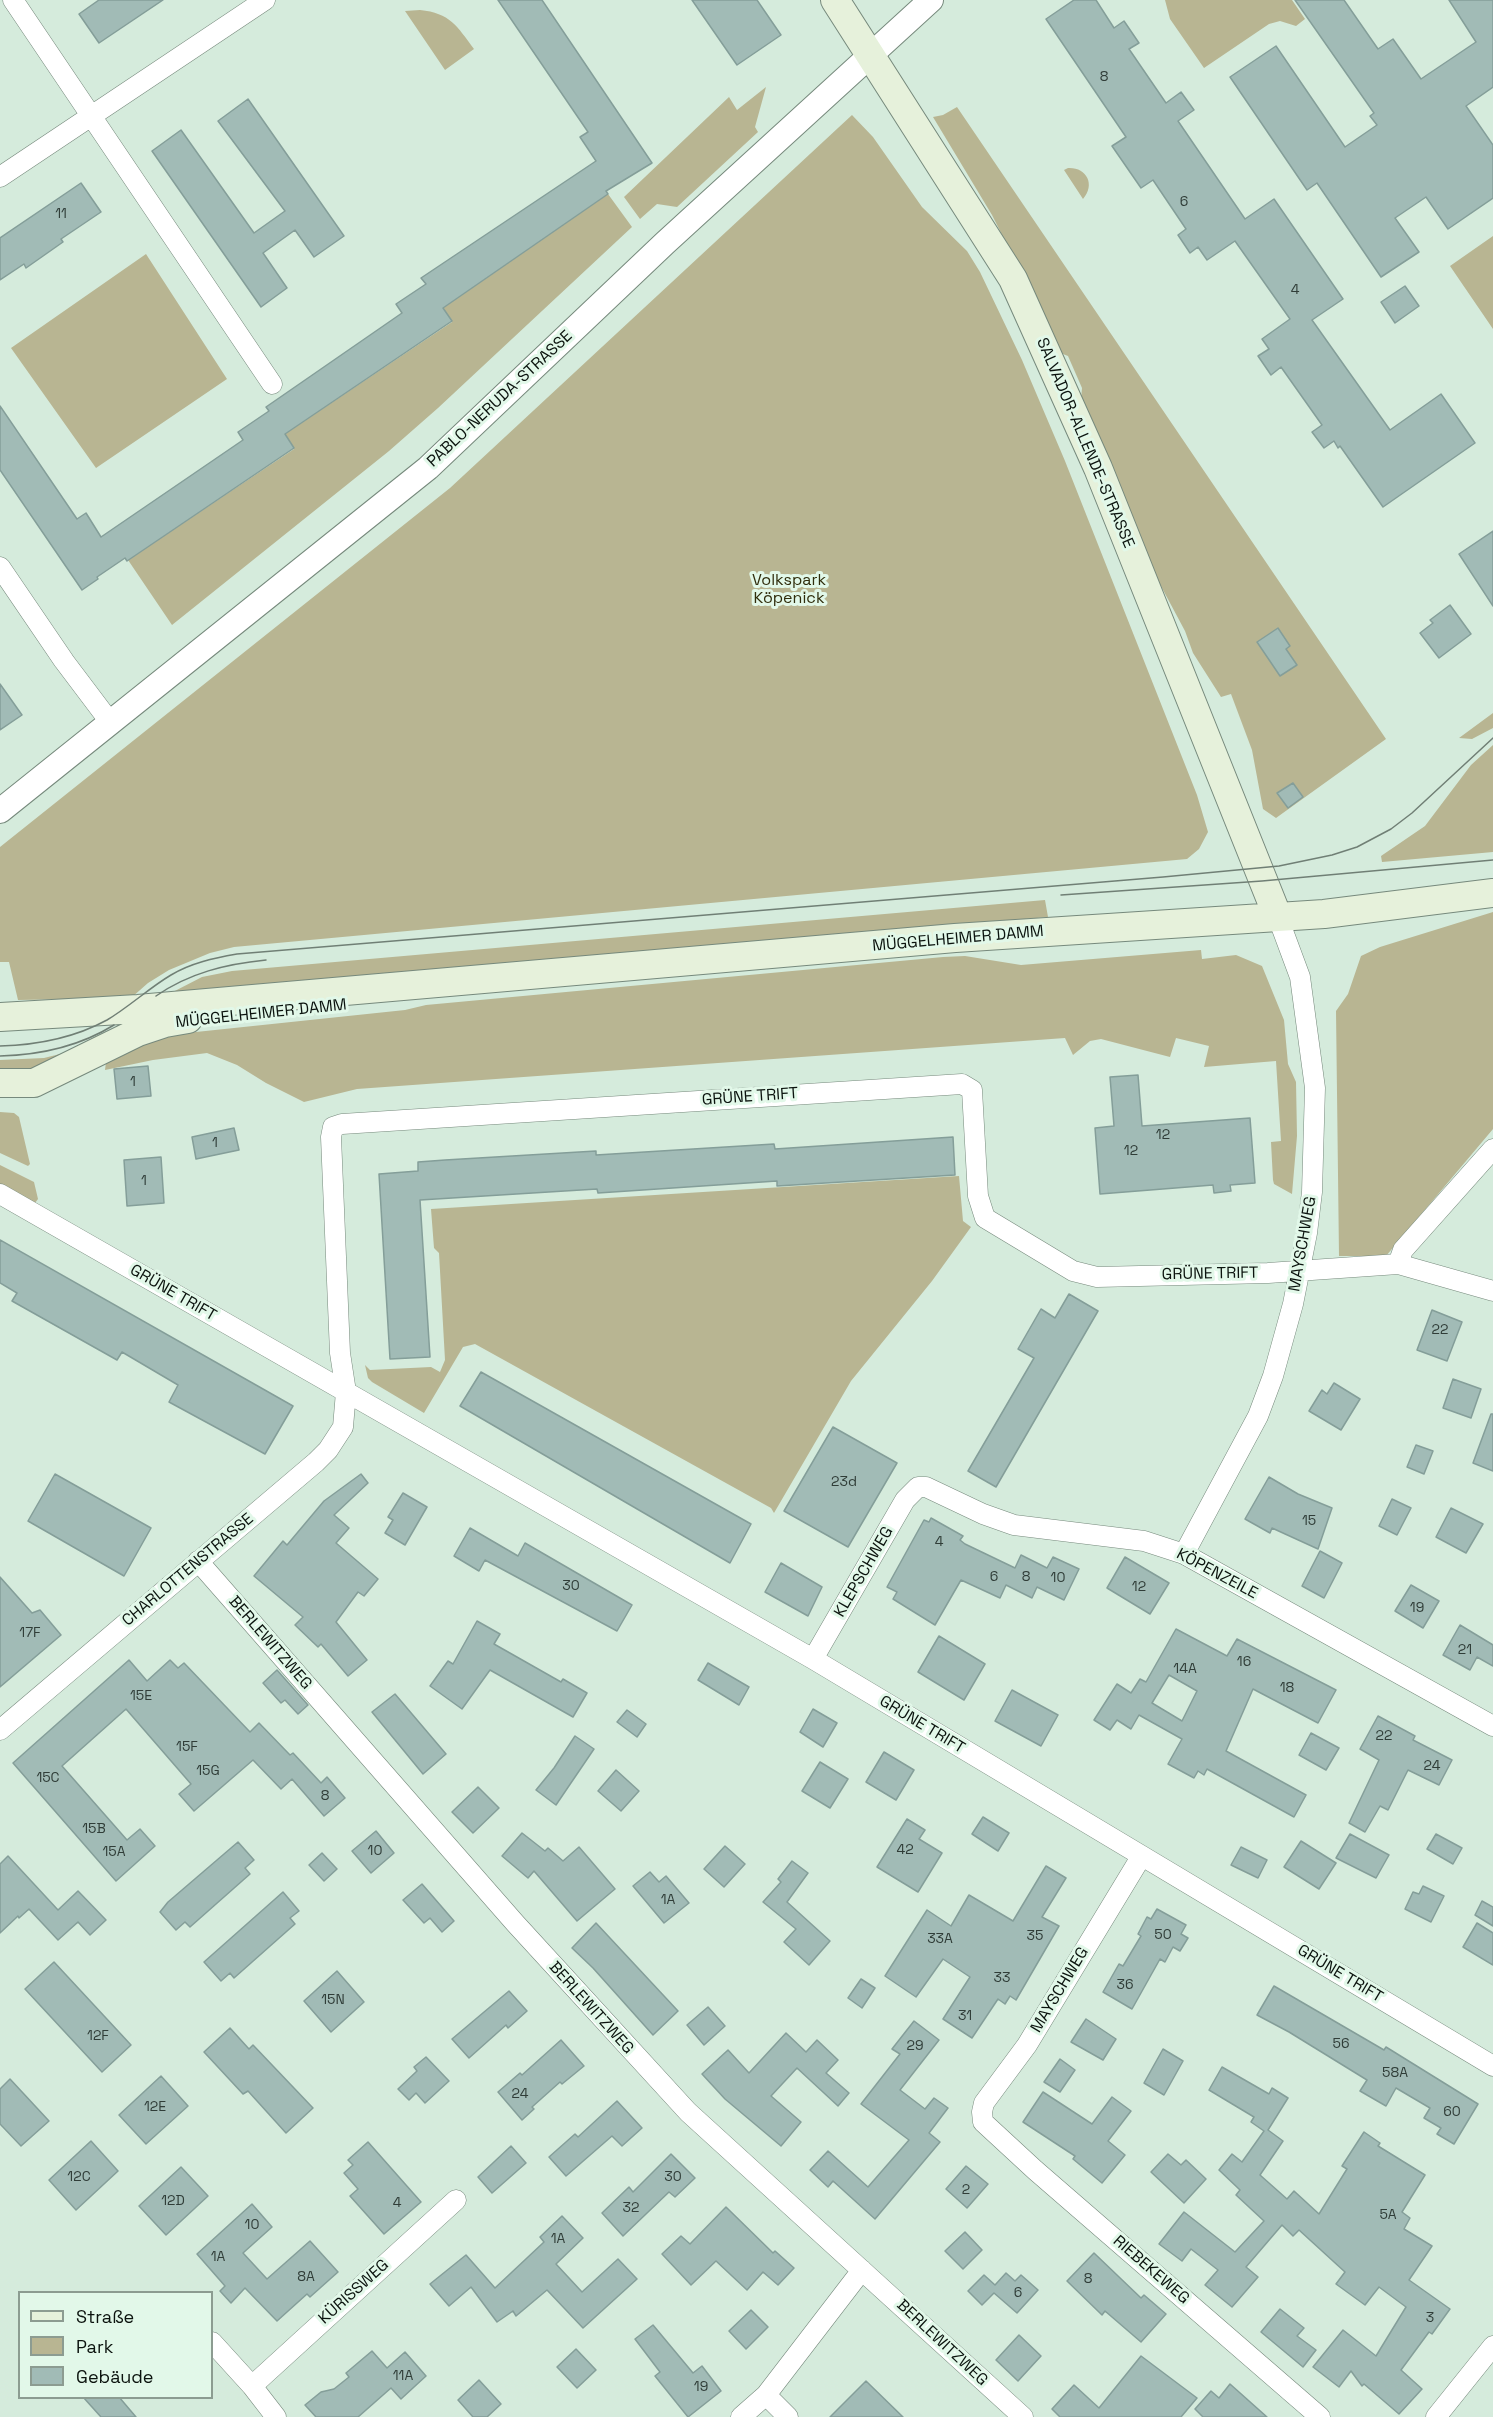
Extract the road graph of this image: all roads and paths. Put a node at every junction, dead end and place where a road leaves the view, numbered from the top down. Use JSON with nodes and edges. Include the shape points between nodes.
{"nodes":[{"id":1,"x":13,"y":0,"type":"edge"},
{"id":2,"x":264,"y":0,"type":"edge"},
{"id":3,"x":835,"y":0,"type":"edge"},
{"id":4,"x":931,"y":0,"type":"edge"},
{"id":5,"x":871,"y":54,"type":"junction"},
{"id":6,"x":92,"y":115,"type":"junction"},
{"id":7,"x":0,"y":177,"type":"edge"},
{"id":8,"x":272,"y":384,"type":"dead end"},
{"id":9,"x":0,"y":567,"type":"edge"},
{"id":10,"x":110,"y":722,"type":"junction"},
{"id":11,"x":0,"y":812,"type":"edge"},
{"id":12,"x":1493,"y":893,"type":"edge"},
{"id":13,"x":1277,"y":915,"type":"junction"},
{"id":14,"x":423,"y":983,"type":"junction"},
{"id":15,"x":0,"y":1017,"type":"edge"},
{"id":16,"x":0,"y":1083,"type":"edge"},
{"id":17,"x":1493,"y":1149,"type":"edge"},
{"id":18,"x":0,"y":1194,"type":"edge"},
{"id":19,"x":1398,"y":1264,"type":"junction"},
{"id":20,"x":1300,"y":1271,"type":"junction"},
{"id":21,"x":1493,"y":1291,"type":"edge"},
{"id":22,"x":346,"y":1392,"type":"junction"},
{"id":23,"x":918,"y":1487,"type":"joint"},
{"id":24,"x":1184,"y":1554,"type":"junction"},
{"id":25,"x":198,"y":1561,"type":"junction"},
{"id":26,"x":813,"y":1659,"type":"junction"},
{"id":27,"x":1493,"y":1726,"type":"edge"},
{"id":28,"x":0,"y":1730,"type":"edge"},
{"id":29,"x":1141,"y":1857,"type":"junction"},
{"id":30,"x":1493,"y":2066,"type":"edge"},
{"id":31,"x":982,"y":2122,"type":"joint"},
{"id":32,"x":456,"y":2200,"type":"dead end"},
{"id":33,"x":862,"y":2270,"type":"junction"},
{"id":34,"x":213,"y":2343,"type":"edge"},
{"id":35,"x":1493,"y":2346,"type":"edge"},
{"id":36,"x":252,"y":2386,"type":"junction"},
{"id":37,"x":766,"y":2395,"type":"junction"},
{"id":38,"x":276,"y":2417,"type":"edge"},
{"id":39,"x":741,"y":2417,"type":"edge"},
{"id":40,"x":788,"y":2417,"type":"edge"},
{"id":41,"x":1023,"y":2417,"type":"edge"},
{"id":42,"x":1320,"y":2417,"type":"edge"},
{"id":43,"x":1436,"y":2417,"type":"edge"}],
"edges":[{"from":1,"to":6,"type":"street"},
{"from":2,"to":6,"type":"street"},
{"from":3,"to":5,"type":"main road","name":"SALVADOR-ALLENDE-STRASSE"},
{"from":4,"to":5,"type":"street","name":"PABLO-NERUDA-STRASSE"},
{"from":5,"to":10,"type":"street","name":"PABLO-NERUDA-STRASSE","via":[[428,468]]},
{"from":5,"to":13,"type":"main road","name":"SALVADOR-ALLENDE-STRASSE","via":[[1013,279],[1098,468]]},
{"from":6,"to":7,"type":"street"},
{"from":6,"to":8,"type":"street"},
{"from":9,"to":10,"type":"street"},
{"from":10,"to":11,"type":"street","name":"PABLO-NERUDA-STRASSE"},
{"from":12,"to":13,"type":"main road","name":"MÜGGELHEIMER DAMM","via":[[1349,911]]},
{"from":13,"to":14,"type":"main road","name":"MÜGGELHEIMER DAMM"},
{"from":13,"to":20,"type":"street","name":"MAYSCHWEG","via":[[1300,977],[1315,1088],[1312,1192]]},
{"from":14,"to":15,"type":"main road","name":"MÜGGELHEIMER DAMM"},
{"from":14,"to":16,"type":"main road","name":"MÜGGELHEIMER DAMM","via":[[379,1002],[165,1023],[138,1032],[34,1083]]},
{"from":17,"to":19,"type":"street","via":[[1403,1250]]},
{"from":18,"to":22,"type":"street","name":"GRÜNE TRIFT"},
{"from":19,"to":20,"type":"street"},
{"from":19,"to":21,"type":"street"},
{"from":20,"to":22,"type":"street","name":"GRÜNE TRIFT","via":[[1097,1277],[1073,1271],[985,1218],[978,1196],[972,1090],[962,1084],[352,1122],[333,1127],[331,1137],[340,1353]]},
{"from":20,"to":24,"type":"street","name":"MAYSCHWEG","via":[[1273,1376],[1258,1416]]},
{"from":22,"to":25,"type":"street","name":"CHARLOTTENSTRASSE","via":[[343,1427],[328,1450]]},
{"from":22,"to":26,"type":"street","name":"GRÜNE TRIFT"},
{"from":23,"to":24,"type":"street","name":"KÖPENZEILE","via":[[1014,1525],[1144,1541]]},
{"from":23,"to":26,"type":"street","name":"KLEPSCHWEG","via":[[905,1500]]},
{"from":24,"to":27,"type":"street","name":"KÖPENZEILE"},
{"from":25,"to":28,"type":"street","name":"CHARLOTTENSTRASSE"},
{"from":25,"to":33,"type":"street","name":"BERLEWITZWEG","via":[[645,2067],[688,2112]]},
{"from":26,"to":29,"type":"street","name":"GRÜNE TRIFT"},
{"from":29,"to":30,"type":"street","name":"GRÜNE TRIFT"},
{"from":29,"to":31,"type":"street","name":"MAYSCHWEG","via":[[1027,2044],[984,2103]]},
{"from":31,"to":42,"type":"street","name":"RIEBEKEWEG"},
{"from":32,"to":36,"type":"street","name":"KÜRISSWEG"},
{"from":33,"to":37,"type":"street"},
{"from":33,"to":41,"type":"street","name":"BERLEWITZWEG"},
{"from":34,"to":36,"type":"street"},
{"from":35,"to":43,"type":"street"},
{"from":36,"to":38,"type":"street"},
{"from":37,"to":39,"type":"street"},
{"from":37,"to":40,"type":"street"}]}
